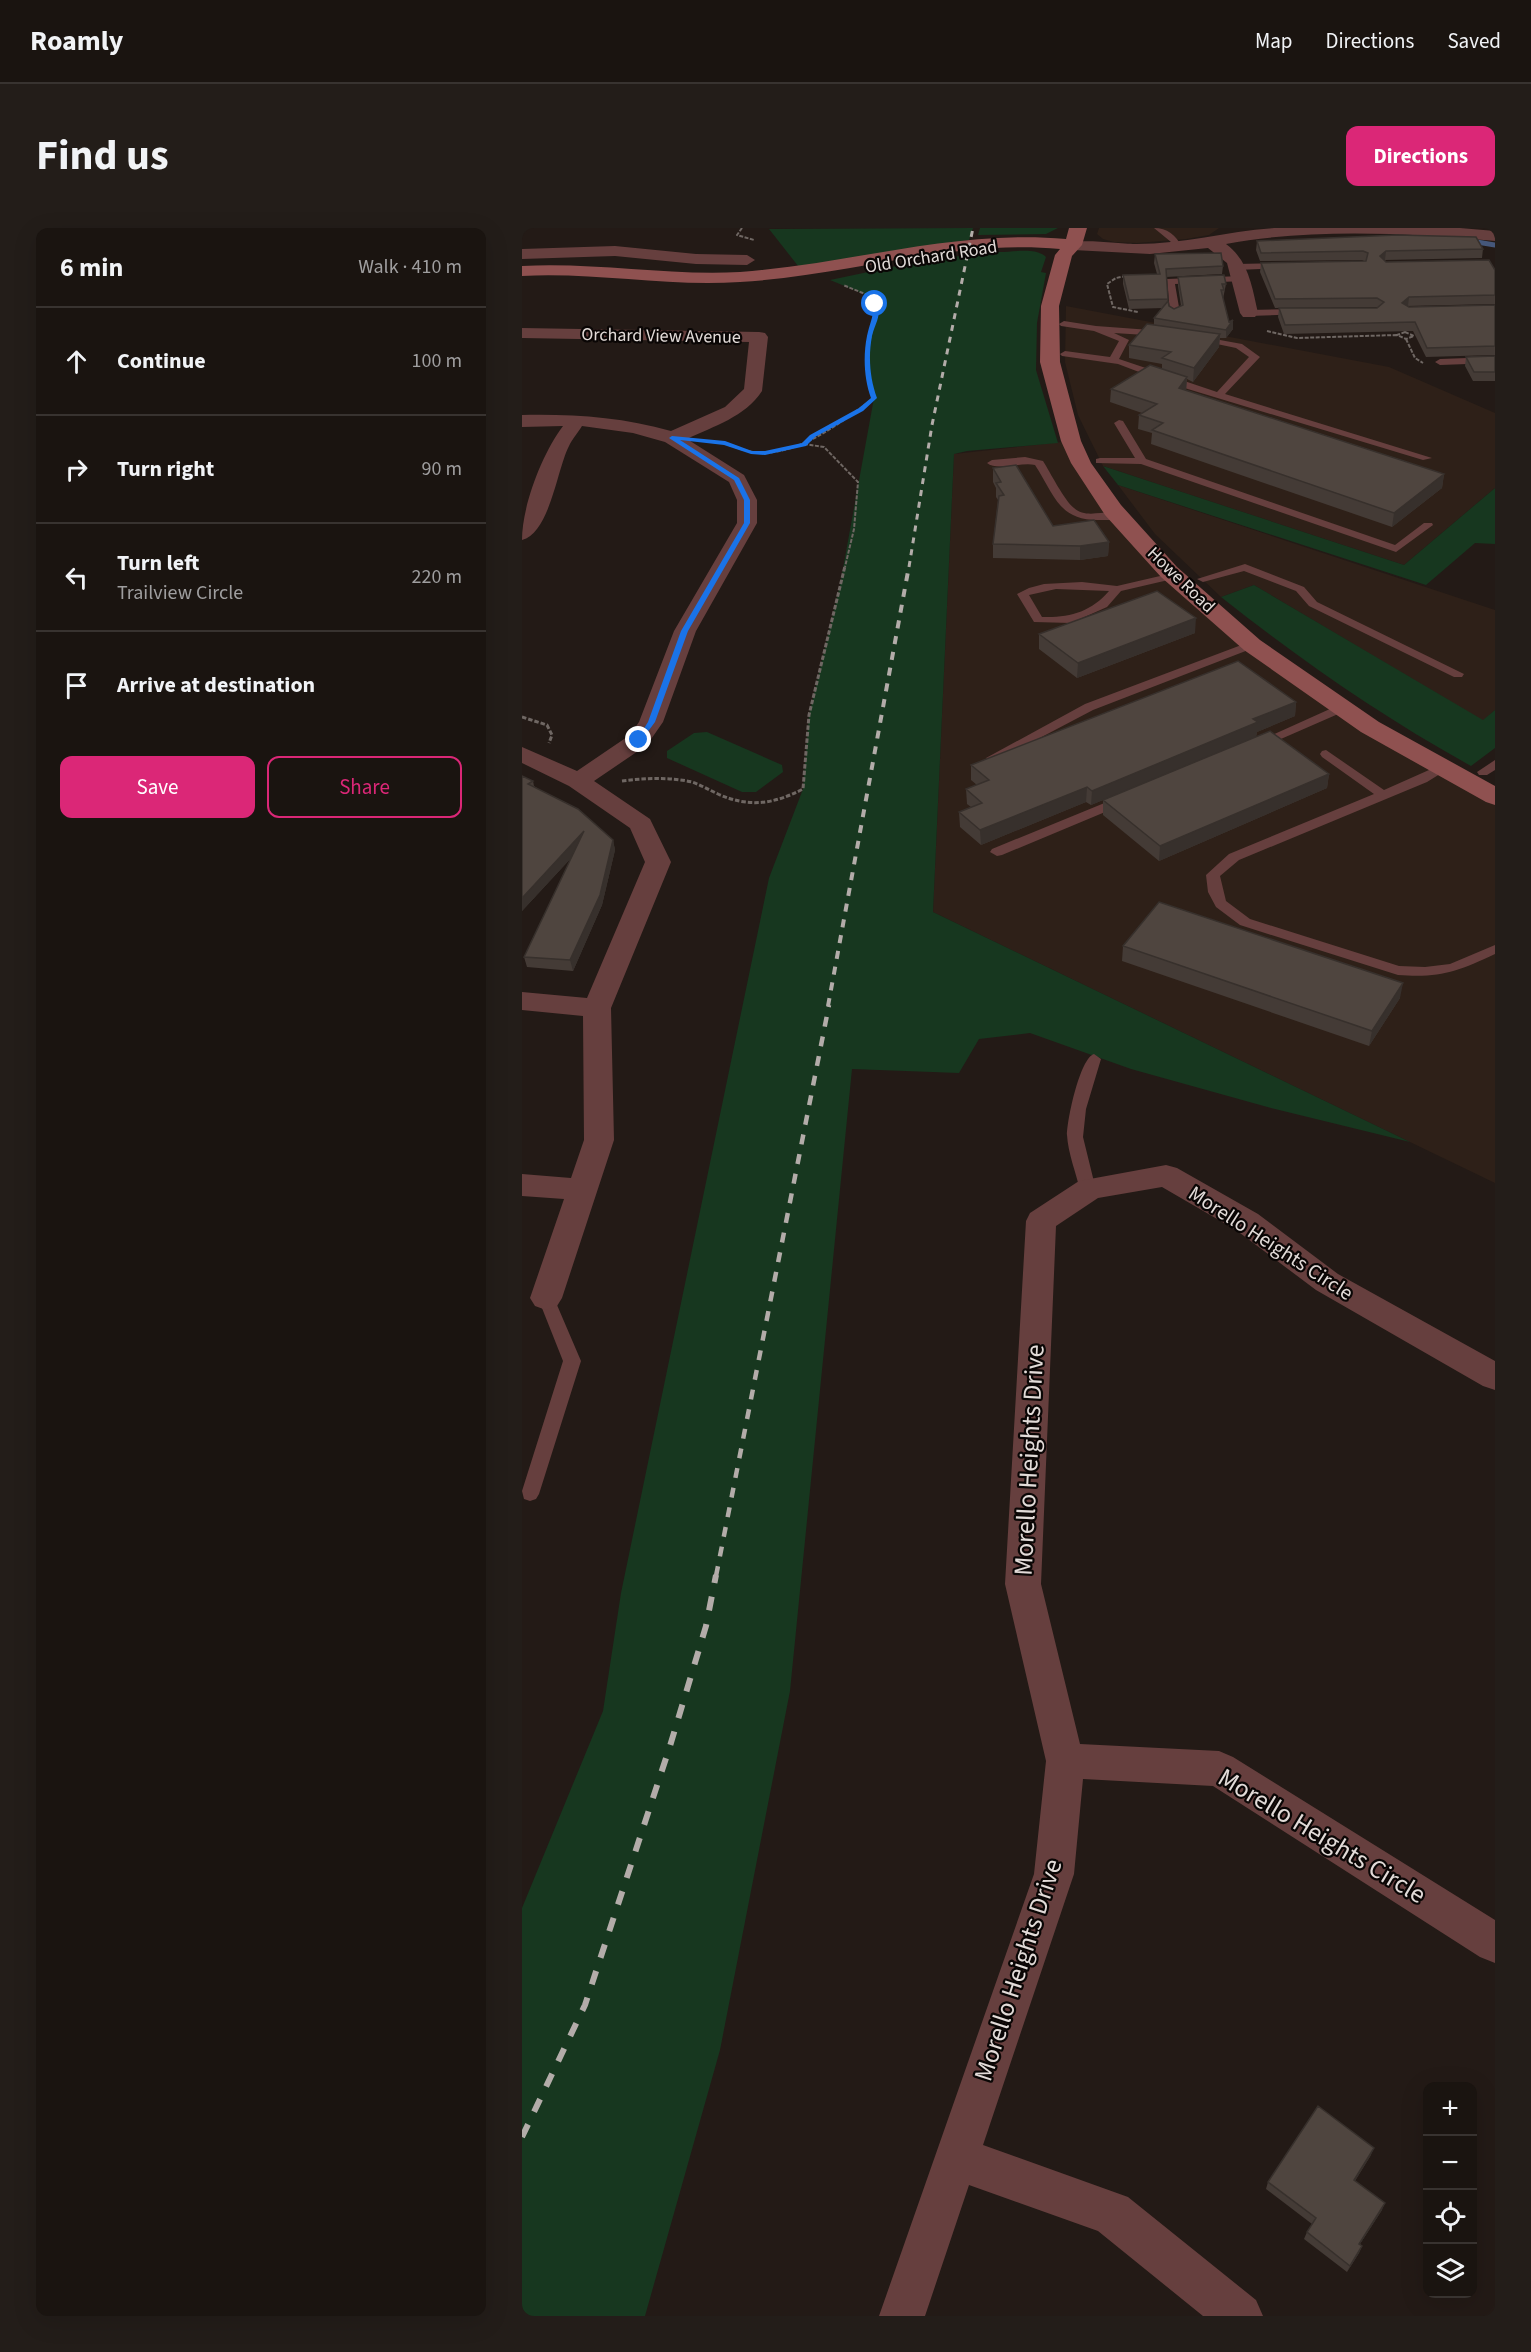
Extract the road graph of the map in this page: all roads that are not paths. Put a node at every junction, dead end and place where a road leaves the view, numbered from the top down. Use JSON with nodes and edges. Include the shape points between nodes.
{"nodes":[{"id":1,"x":1157,"y":228,"type":"edge"},
{"id":2,"x":1254,"y":231,"type":"edge"},
{"id":3,"x":1495,"y":236,"type":"edge"},
{"id":4,"x":1076,"y":237,"type":"edge"},
{"id":5,"x":1212,"y":243,"type":"junction"},
{"id":6,"x":1178,"y":247,"type":"junction"},
{"id":7,"x":615,"y":251,"type":"junction"},
{"id":8,"x":522,"y":254,"type":"edge"},
{"id":9,"x":747,"y":260,"type":"dead end"},
{"id":10,"x":1291,"y":266,"type":"edge"},
{"id":11,"x":522,"y":271,"type":"edge"},
{"id":12,"x":1239,"y":273,"type":"junction"},
{"id":13,"x":600,"y":274,"type":"junction"},
{"id":14,"x":522,"y":279,"type":"edge"},
{"id":15,"x":1307,"y":312,"type":"edge"},
{"id":16,"x":1175,"y":313,"type":"edge"},
{"id":17,"x":1249,"y":313,"type":"joint"},
{"id":18,"x":1065,"y":324,"type":"junction"},
{"id":19,"x":1096,"y":329,"type":"junction"},
{"id":20,"x":522,"y":333,"type":"edge"},
{"id":21,"x":1172,"y":335,"type":"edge"},
{"id":22,"x":1183,"y":337,"type":"edge"},
{"id":23,"x":1065,"y":354,"type":"junction"},
{"id":24,"x":1495,"y":360,"type":"edge"},
{"id":25,"x":1113,"y":361,"type":"junction"},
{"id":26,"x":1436,"y":365,"type":"road end"},
{"id":27,"x":1220,"y":395,"type":"junction"},
{"id":28,"x":522,"y":420,"type":"edge"},
{"id":29,"x":577,"y":420,"type":"junction"},
{"id":30,"x":1119,"y":423,"type":"dead end"},
{"id":31,"x":672,"y":438,"type":"junction"},
{"id":32,"x":1427,"y":458,"type":"dead end"},
{"id":33,"x":1142,"y":460,"type":"junction"},
{"id":34,"x":1100,"y":462,"type":"junction"},
{"id":35,"x":993,"y":463,"type":"dead end"},
{"id":36,"x":1118,"y":516,"type":"junction"},
{"id":37,"x":1428,"y":525,"type":"dead end"},
{"id":38,"x":522,"y":534,"type":"edge"},
{"id":39,"x":1173,"y":576,"type":"junction"},
{"id":40,"x":1203,"y":579,"type":"junction"},
{"id":41,"x":1117,"y":589,"type":"junction"},
{"id":42,"x":1252,"y":645,"type":"junction"},
{"id":43,"x":1458,"y":674,"type":"dead end"},
{"id":44,"x":1341,"y":708,"type":"junction"},
{"id":45,"x":1246,"y":749,"type":"edge"},
{"id":46,"x":535,"y":751,"type":"edge"},
{"id":47,"x":1326,"y":754,"type":"dead end"},
{"id":48,"x":975,"y":767,"type":"edge"},
{"id":49,"x":1442,"y":769,"type":"junction"},
{"id":50,"x":1491,"y":771,"type":"edge"},
{"id":51,"x":587,"y":775,"type":"junction"},
{"id":52,"x":1138,"y":794,"type":"edge"},
{"id":53,"x":1383,"y":795,"type":"junction"},
{"id":54,"x":1495,"y":797,"type":"edge"},
{"id":55,"x":997,"y":852,"type":"dead end"},
{"id":56,"x":1495,"y":949,"type":"edge"},
{"id":57,"x":522,"y":1001,"type":"edge"},
{"id":58,"x":597,"y":1008,"type":"junction"},
{"id":59,"x":1094,"y":1059,"type":"dead end"},
{"id":60,"x":522,"y":1185,"type":"edge"},
{"id":61,"x":581,"y":1189,"type":"junction"},
{"id":62,"x":1088,"y":1190,"type":"junction"},
{"id":63,"x":1041,"y":1221,"type":"joint"},
{"id":64,"x":546,"y":1298,"type":"joint"},
{"id":65,"x":1495,"y":1377,"type":"edge"},
{"id":66,"x":530,"y":1494,"type":"dead end"},
{"id":67,"x":1065,"y":1761,"type":"junction"},
{"id":68,"x":1495,"y":1943,"type":"edge"},
{"id":69,"x":956,"y":2158,"type":"junction"},
{"id":70,"x":902,"y":2316,"type":"edge"},
{"id":71,"x":1240,"y":2316,"type":"edge"}],
"edges":[{"from":1,"to":6,"type":"lane"},
{"from":2,"to":3,"type":"street","via":[[1420,229]]},
{"from":2,"to":5,"type":"street"},
{"from":4,"to":6,"type":"street","via":[[1125,249]]},
{"from":4,"to":13,"type":"street","name":"Old Orchard Road","via":[[958,241],[802,271],[738,278]]},
{"from":4,"to":13,"type":"street","name":"Old Orchard Road","via":[[944,251],[765,283],[703,286]]},
{"from":4,"to":18,"type":"street","name":"Howe Road","via":[[1078,255]]},
{"from":4,"to":36,"type":"street","name":"Howe Road","via":[[1064,255],[1050,306],[1050,362],[1071,441]]},
{"from":5,"to":6,"type":"street"},
{"from":5,"to":12,"type":"street","via":[[1235,258]]},
{"from":7,"to":8,"type":"street"},
{"from":7,"to":9,"type":"street"},
{"from":7,"to":13,"type":"street"},
{"from":10,"to":12,"type":"lane"},
{"from":11,"to":13,"type":"street","name":"Old Orchard Road"},
{"from":12,"to":16,"type":"lane","via":[[1170,281]]},
{"from":12,"to":17,"type":"street"},
{"from":13,"to":14,"type":"street","name":"Old Orchard Road"},
{"from":15,"to":17,"type":"lane"},
{"from":18,"to":19,"type":"lane"},
{"from":18,"to":23,"type":"street","name":"Howe Road"},
{"from":19,"to":21,"type":"lane"},
{"from":19,"to":25,"type":"lane","via":[[1124,340]]},
{"from":20,"to":31,"type":"street","name":"Orchard View Avenue","via":[[759,337],[753,391],[732,411]]},
{"from":22,"to":27,"type":"lane","via":[[1239,346],[1255,357]]},
{"from":23,"to":25,"type":"lane","via":[[1094,355]]},
{"from":23,"to":34,"type":"street","name":"Howe Road","via":[[1078,416]]},
{"from":24,"to":26,"type":"lane"},
{"from":25,"to":27,"type":"lane"},
{"from":27,"to":32,"type":"lane"},
{"from":28,"to":29,"type":"street"},
{"from":29,"to":31,"type":"street","via":[[635,427]]},
{"from":29,"to":38,"type":"street","via":[[559,445],[534,520]]},
{"from":30,"to":33,"type":"lane"},
{"from":31,"to":51,"type":"street","via":[[737,479],[747,500],[747,523],[684,631],[651,722],[639,740]]},
{"from":33,"to":34,"type":"lane"},
{"from":33,"to":37,"type":"lane","via":[[1396,549]]},
{"from":34,"to":40,"type":"street","name":"Howe Road","via":[[1155,534]]},
{"from":35,"to":36,"type":"lane","via":[[1034,460],[1070,511],[1085,517]]},
{"from":36,"to":39,"type":"street","name":"Howe Road"},
{"from":39,"to":41,"type":"lane"},
{"from":39,"to":42,"type":"street","name":"Howe Road"},
{"from":40,"to":43,"type":"lane","via":[[1245,567],[1300,589],[1313,604]]},
{"from":40,"to":50,"type":"street","name":"Howe Road","via":[[1316,670],[1391,720]]},
{"from":41,"to":41,"type":"lane","via":[[1103,605],[1067,621],[1038,620],[1023,594],[1034,589],[1085,585]]},
{"from":42,"to":44,"type":"street","name":"Howe Road"},
{"from":42,"to":48,"type":"lane","via":[[1089,707]]},
{"from":44,"to":45,"type":"lane"},
{"from":44,"to":49,"type":"street","name":"Howe Road"},
{"from":46,"to":51,"type":"street"},
{"from":47,"to":53,"type":"lane"},
{"from":49,"to":53,"type":"lane"},
{"from":49,"to":54,"type":"street","name":"Howe Road"},
{"from":51,"to":58,"type":"street","via":[[641,824],[658,862]]},
{"from":52,"to":55,"type":"lane"},
{"from":53,"to":56,"type":"lane","via":[[1234,857],[1213,875],[1213,892],[1222,908],[1245,922],[1398,970],[1453,968]]},
{"from":57,"to":58,"type":"street"},
{"from":58,"to":61,"type":"street","via":[[599,1140]]},
{"from":59,"to":62,"type":"lane","via":[[1078,1109],[1075,1137]]},
{"from":60,"to":61,"type":"street"},
{"from":61,"to":64,"type":"street"},
{"from":62,"to":63,"type":"street","name":"Morello Heights Circle"},
{"from":62,"to":65,"type":"street","name":"Morello Heights Circle","via":[[1166,1176],[1247,1222],[1328,1282]]},
{"from":63,"to":67,"type":"street","name":"Morello Heights Drive","via":[[1023,1584]]},
{"from":64,"to":66,"type":"lane","via":[[572,1362]]},
{"from":67,"to":68,"type":"street","name":"Morello Heights Circle","via":[[1219,1769]]},
{"from":67,"to":69,"type":"street","name":"Morello Heights Drive","via":[[1054,1874]]},
{"from":69,"to":70,"type":"street","name":"Morello Heights Drive"},
{"from":69,"to":71,"type":"street","via":[[1113,2213]]}]}
